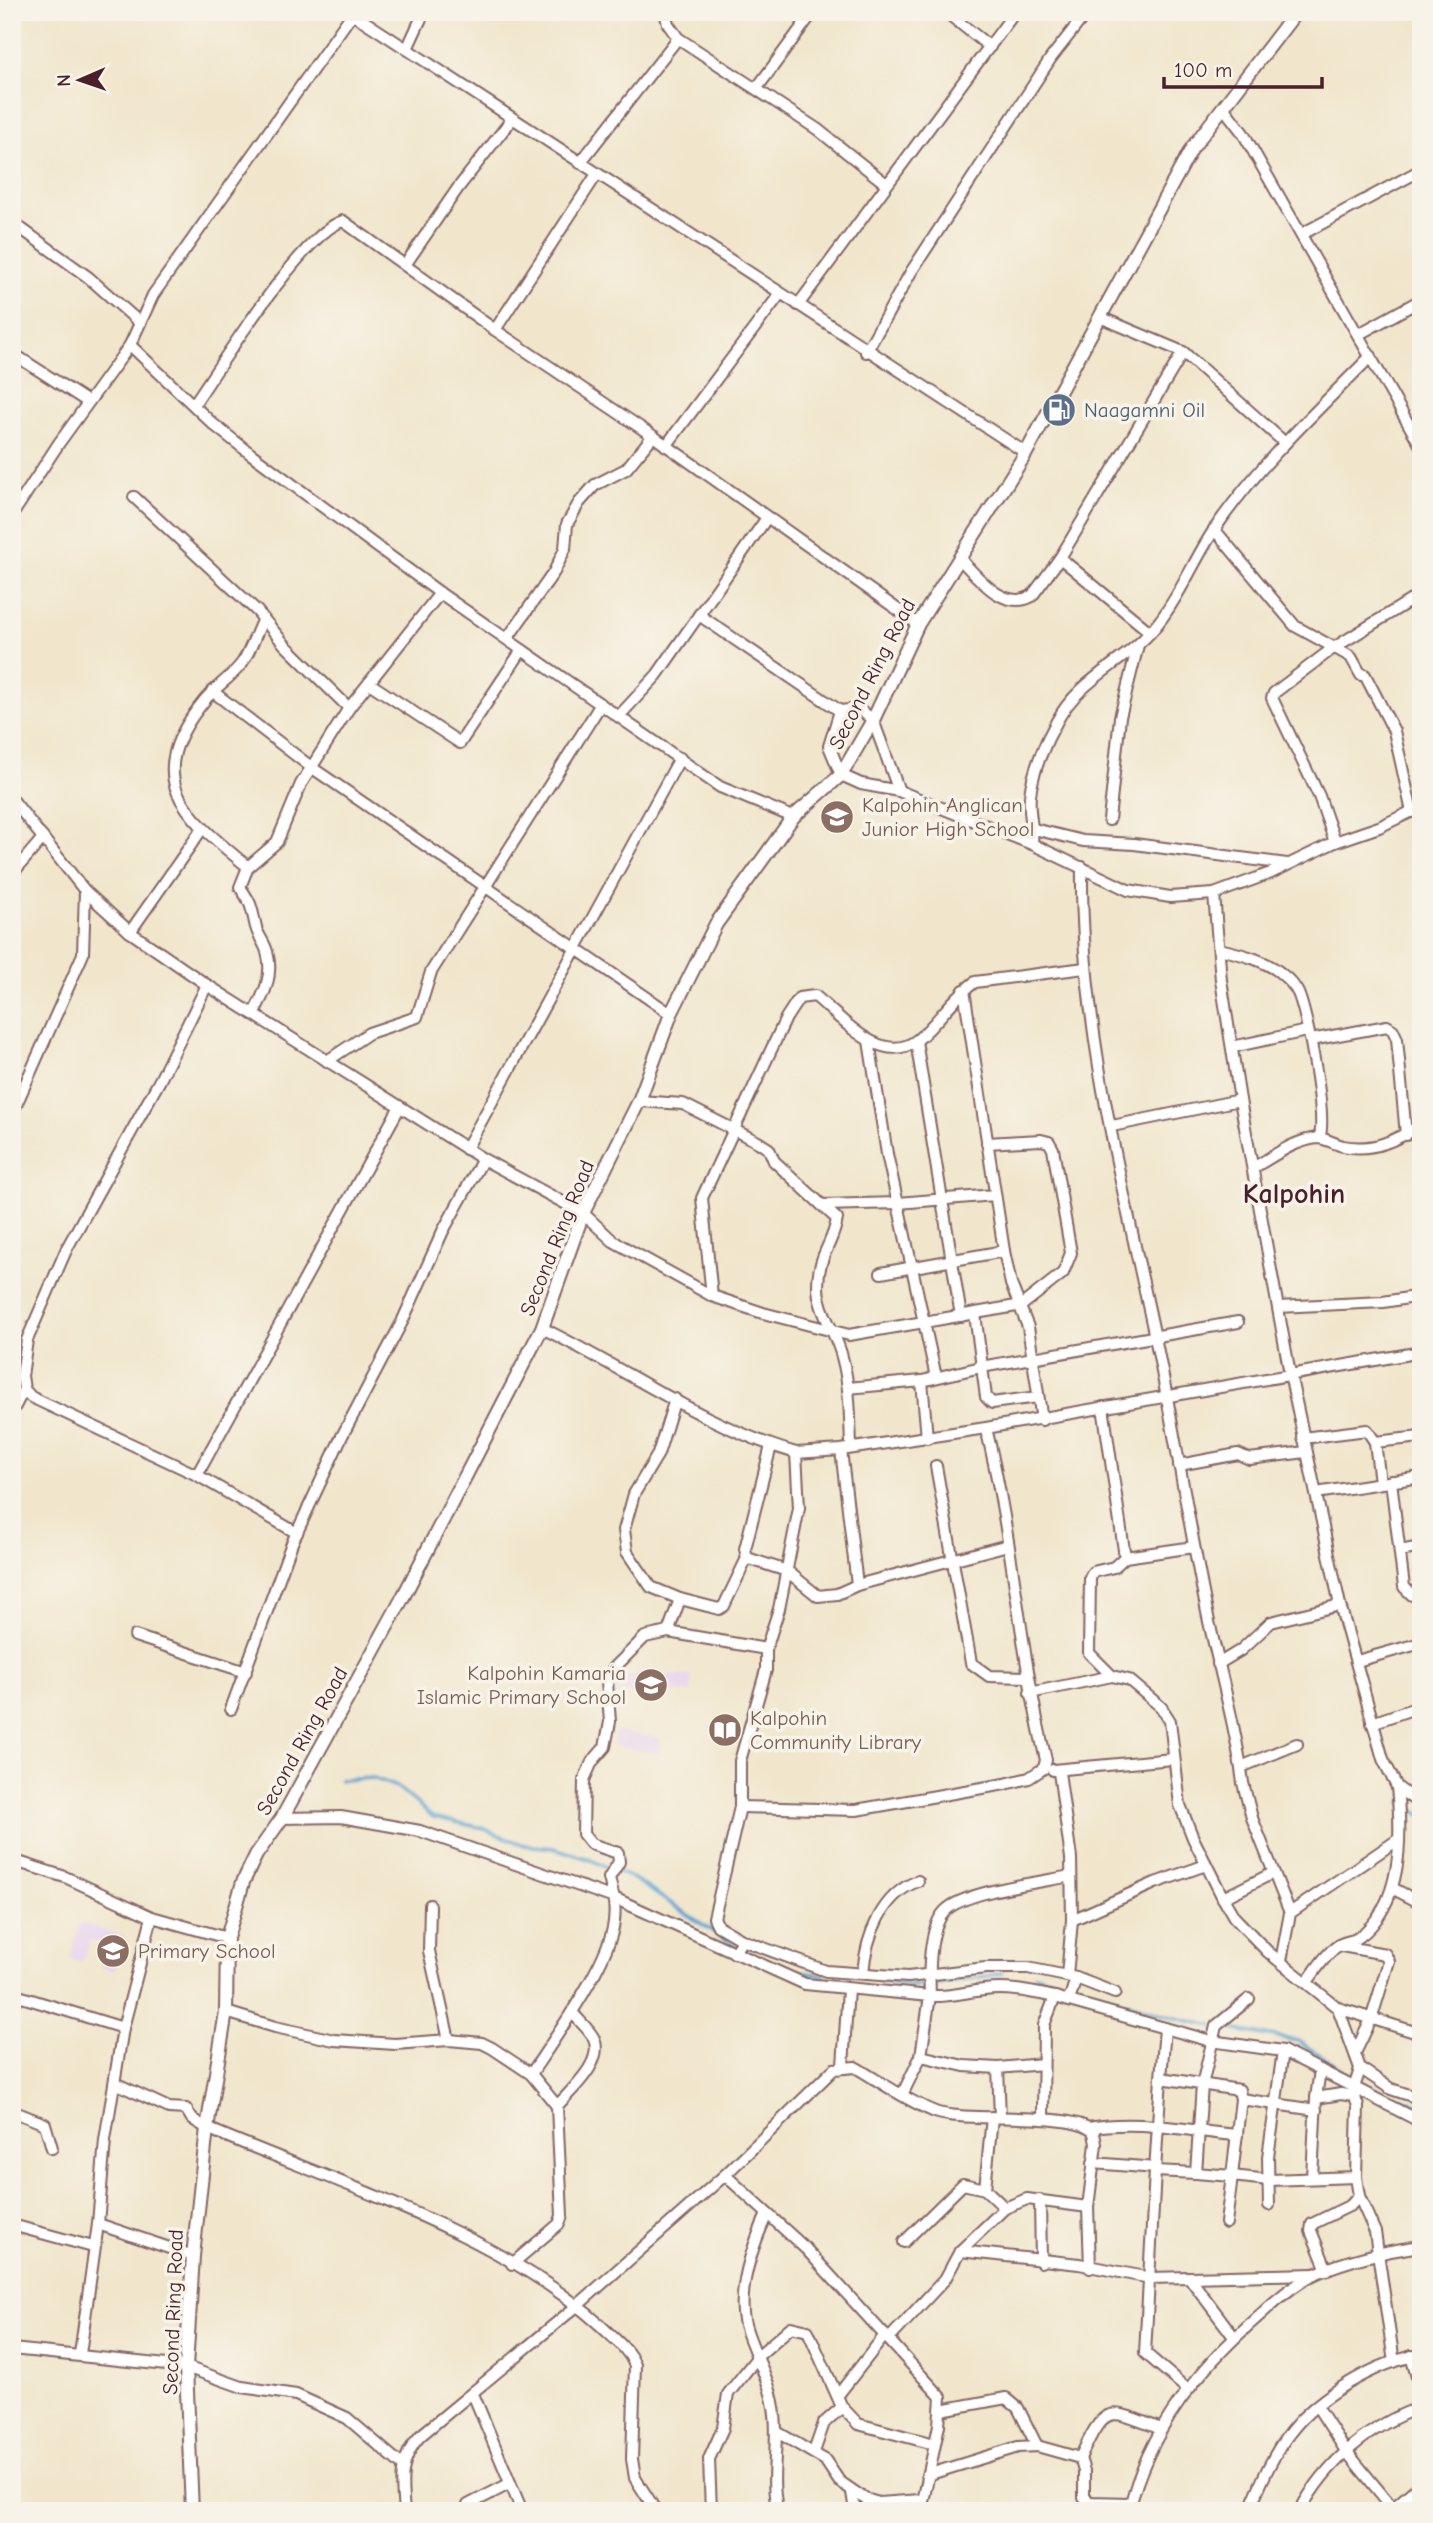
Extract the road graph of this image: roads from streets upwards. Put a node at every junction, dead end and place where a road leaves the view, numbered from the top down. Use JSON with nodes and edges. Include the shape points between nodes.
{"nodes":[{"id":1,"x":424,"y":12,"type":"edge"},
{"id":2,"x":665,"y":12,"type":"edge"},
{"id":3,"x":813,"y":12,"type":"edge"},
{"id":4,"x":946,"y":12,"type":"edge"},
{"id":5,"x":1015,"y":12,"type":"edge"},
{"id":6,"x":1087,"y":12,"type":"edge"},
{"id":7,"x":1296,"y":12,"type":"edge"},
{"id":8,"x":351,"y":13,"type":"edge"},
{"id":9,"x":678,"y":38,"type":"junction"},
{"id":10,"x":990,"y":47,"type":"junction"},
{"id":11,"x":407,"y":49,"type":"junction"},
{"id":12,"x":757,"y":88,"type":"junction"},
{"id":13,"x":1223,"y":107,"type":"junction"},
{"id":14,"x":512,"y":119,"type":"junction"},
{"id":15,"x":580,"y":163,"type":"junction"},
{"id":16,"x":1421,"y":170,"type":"edge"},
{"id":17,"x":597,"y":174,"type":"junction"},
{"id":18,"x":885,"y":183,"type":"junction"},
{"id":19,"x":12,"y":222,"type":"edge"},
{"id":20,"x":1302,"y":234,"type":"junction"},
{"id":21,"x":405,"y":265,"type":"junction"},
{"id":22,"x":780,"y":294,"type":"junction"},
{"id":23,"x":1421,"y":300,"type":"edge"},
{"id":24,"x":798,"y":304,"type":"junction"},
{"id":25,"x":1102,"y":318,"type":"junction"},
{"id":26,"x":139,"y":322,"type":"junction"},
{"id":27,"x":495,"y":330,"type":"junction"},
{"id":28,"x":1359,"y":334,"type":"junction"},
{"id":29,"x":130,"y":345,"type":"junction"},
{"id":30,"x":866,"y":352,"type":"junction"},
{"id":31,"x":1183,"y":352,"type":"junction"},
{"id":32,"x":12,"y":353,"type":"edge"},
{"id":33,"x":1371,"y":356,"type":"junction"},
{"id":34,"x":88,"y":402,"type":"junction"},
{"id":35,"x":194,"y":404,"type":"junction"},
{"id":36,"x":1418,"y":433,"type":"edge"},
{"id":37,"x":653,"y":436,"type":"junction"},
{"id":38,"x":1285,"y":443,"type":"junction"},
{"id":39,"x":666,"y":446,"type":"junction"},
{"id":40,"x":1421,"y":446,"type":"edge"},
{"id":41,"x":1026,"y":453,"type":"junction"},
{"id":42,"x":134,"y":497,"type":"dead end"},
{"id":43,"x":12,"y":515,"type":"edge"},
{"id":44,"x":766,"y":519,"type":"junction"},
{"id":45,"x":1214,"y":529,"type":"junction"},
{"id":46,"x":959,"y":558,"type":"junction"},
{"id":47,"x":1060,"y":558,"type":"junction"},
{"id":48,"x":440,"y":593,"type":"junction"},
{"id":49,"x":1421,"y":594,"type":"edge"},
{"id":50,"x":699,"y":615,"type":"junction"},
{"id":51,"x":263,"y":619,"type":"junction"},
{"id":52,"x":918,"y":624,"type":"junction"},
{"id":53,"x":1150,"y":632,"type":"junction"},
{"id":54,"x":507,"y":639,"type":"junction"},
{"id":55,"x":1138,"y":645,"type":"junction"},
{"id":56,"x":1332,"y":649,"type":"junction"},
{"id":57,"x":522,"y":650,"type":"junction"},
{"id":58,"x":369,"y":683,"type":"junction"},
{"id":59,"x":212,"y":691,"type":"junction"},
{"id":60,"x":600,"y":704,"type":"junction"},
{"id":61,"x":349,"y":708,"type":"junction"},
{"id":62,"x":840,"y":711,"type":"junction"},
{"id":63,"x":620,"y":715,"type":"junction"},
{"id":64,"x":873,"y":720,"type":"junction"},
{"id":65,"x":680,"y":758,"type":"junction"},
{"id":66,"x":311,"y":767,"type":"junction"},
{"id":67,"x":841,"y":775,"type":"junction"},
{"id":68,"x":899,"y":791,"type":"junction"},
{"id":69,"x":12,"y":799,"type":"edge"},
{"id":70,"x":1416,"y":809,"type":"edge"},
{"id":71,"x":793,"y":817,"type":"junction"},
{"id":72,"x":1109,"y":820,"type":"dead end"},
{"id":73,"x":202,"y":829,"type":"junction"},
{"id":74,"x":1034,"y":829,"type":"junction"},
{"id":75,"x":43,"y":838,"type":"junction"},
{"id":76,"x":1335,"y":842,"type":"junction"},
{"id":77,"x":1032,"y":844,"type":"junction"},
{"id":78,"x":1287,"y":864,"type":"junction"},
{"id":79,"x":248,"y":867,"type":"junction"},
{"id":80,"x":1082,"y":867,"type":"junction"},
{"id":81,"x":12,"y":874,"type":"edge"},
{"id":82,"x":483,"y":887,"type":"junction"},
{"id":83,"x":85,"y":891,"type":"junction"},
{"id":84,"x":1214,"y":894,"type":"junction"},
{"id":85,"x":130,"y":932,"type":"junction"},
{"id":86,"x":1219,"y":948,"type":"junction"},
{"id":87,"x":575,"y":950,"type":"junction"},
{"id":88,"x":1085,"y":968,"type":"junction"},
{"id":89,"x":207,"y":985,"type":"junction"},
{"id":90,"x":964,"y":990,"type":"junction"},
{"id":91,"x":253,"y":1014,"type":"junction"},
{"id":92,"x":671,"y":1014,"type":"junction"},
{"id":93,"x":1309,"y":1036,"type":"junction"},
{"id":94,"x":869,"y":1041,"type":"junction"},
{"id":95,"x":916,"y":1041,"type":"junction"},
{"id":96,"x":1232,"y":1047,"type":"junction"},
{"id":97,"x":327,"y":1062,"type":"junction"},
{"id":98,"x":1240,"y":1100,"type":"junction"},
{"id":99,"x":639,"y":1101,"type":"junction"},
{"id":100,"x":399,"y":1108,"type":"junction"},
{"id":101,"x":12,"y":1114,"type":"edge"},
{"id":102,"x":1421,"y":1125,"type":"edge"},
{"id":103,"x":1112,"y":1126,"type":"junction"},
{"id":104,"x":732,"y":1128,"type":"junction"},
{"id":105,"x":1406,"y":1135,"type":"junction"},
{"id":106,"x":1319,"y":1138,"type":"junction"},
{"id":107,"x":987,"y":1143,"type":"junction"},
{"id":108,"x":466,"y":1149,"type":"junction"},
{"id":109,"x":482,"y":1159,"type":"junction"},
{"id":110,"x":1253,"y":1168,"type":"junction"},
{"id":111,"x":995,"y":1195,"type":"junction"},
{"id":112,"x":940,"y":1200,"type":"junction"},
{"id":113,"x":898,"y":1203,"type":"junction"},
{"id":114,"x":822,"y":1205,"type":"junction"},
{"id":115,"x":583,"y":1213,"type":"junction"},
{"id":116,"x":1004,"y":1251,"type":"junction"},
{"id":117,"x":951,"y":1261,"type":"junction"},
{"id":118,"x":912,"y":1269,"type":"junction"},
{"id":119,"x":881,"y":1273,"type":"dead end"},
{"id":120,"x":712,"y":1296,"type":"junction"},
{"id":121,"x":1421,"y":1296,"type":"edge"},
{"id":122,"x":1022,"y":1305,"type":"junction"},
{"id":123,"x":1278,"y":1307,"type":"junction"},
{"id":124,"x":975,"y":1314,"type":"junction"},
{"id":125,"x":961,"y":1316,"type":"junction"},
{"id":126,"x":1238,"y":1322,"type":"dead end"},
{"id":127,"x":926,"y":1323,"type":"junction"},
{"id":128,"x":542,"y":1328,"type":"junction"},
{"id":129,"x":835,"y":1333,"type":"junction"},
{"id":130,"x":1155,"y":1339,"type":"junction"},
{"id":131,"x":1420,"y":1352,"type":"edge"},
{"id":132,"x":1033,"y":1359,"type":"junction"},
{"id":133,"x":981,"y":1367,"type":"junction"},
{"id":134,"x":1290,"y":1374,"type":"junction"},
{"id":135,"x":936,"y":1377,"type":"junction"},
{"id":136,"x":1421,"y":1377,"type":"edge"},
{"id":137,"x":922,"y":1381,"type":"junction"},
{"id":138,"x":848,"y":1388,"type":"junction"},
{"id":139,"x":24,"y":1389,"type":"junction"},
{"id":140,"x":1167,"y":1396,"type":"junction"},
{"id":141,"x":1038,"y":1397,"type":"junction"},
{"id":142,"x":675,"y":1399,"type":"junction"},
{"id":143,"x":1102,"y":1406,"type":"junction"},
{"id":144,"x":12,"y":1412,"type":"edge"},
{"id":145,"x":1042,"y":1420,"type":"junction"},
{"id":146,"x":986,"y":1428,"type":"junction"},
{"id":147,"x":927,"y":1437,"type":"junction"},
{"id":148,"x":1421,"y":1437,"type":"edge"},
{"id":149,"x":1303,"y":1438,"type":"junction"},
{"id":150,"x":1375,"y":1442,"type":"junction"},
{"id":151,"x":771,"y":1446,"type":"junction"},
{"id":152,"x":846,"y":1449,"type":"junction"},
{"id":153,"x":1306,"y":1452,"type":"junction"},
{"id":154,"x":796,"y":1453,"type":"junction"},
{"id":155,"x":1179,"y":1465,"type":"junction"},
{"id":156,"x":936,"y":1466,"type":"dead end"},
{"id":157,"x":197,"y":1475,"type":"junction"},
{"id":158,"x":1421,"y":1477,"type":"edge"},
{"id":159,"x":1385,"y":1481,"type":"junction"},
{"id":160,"x":1316,"y":1493,"type":"junction"},
{"id":161,"x":297,"y":1533,"type":"junction"},
{"id":162,"x":1008,"y":1545,"type":"junction"},
{"id":163,"x":1194,"y":1547,"type":"junction"},
{"id":164,"x":1421,"y":1547,"type":"edge"},
{"id":165,"x":1400,"y":1551,"type":"junction"},
{"id":166,"x":747,"y":1558,"type":"junction"},
{"id":167,"x":1125,"y":1558,"type":"junction"},
{"id":168,"x":954,"y":1559,"type":"junction"},
{"id":169,"x":787,"y":1571,"type":"junction"},
{"id":170,"x":857,"y":1585,"type":"junction"},
{"id":171,"x":1421,"y":1593,"type":"edge"},
{"id":172,"x":680,"y":1599,"type":"junction"},
{"id":173,"x":1340,"y":1605,"type":"junction"},
{"id":174,"x":668,"y":1632,"type":"junction"},
{"id":175,"x":135,"y":1636,"type":"dead end"},
{"id":176,"x":1421,"y":1643,"type":"edge"},
{"id":177,"x":766,"y":1648,"type":"junction"},
{"id":178,"x":1357,"y":1661,"type":"junction"},
{"id":179,"x":1218,"y":1664,"type":"junction"},
{"id":180,"x":246,"y":1672,"type":"junction"},
{"id":181,"x":1028,"y":1676,"type":"junction"},
{"id":182,"x":1112,"y":1676,"type":"junction"},
{"id":183,"x":1030,"y":1693,"type":"junction"},
{"id":184,"x":1421,"y":1706,"type":"edge"},
{"id":185,"x":231,"y":1709,"type":"dead end"},
{"id":186,"x":1372,"y":1723,"type":"junction"},
{"id":187,"x":1297,"y":1745,"type":"dead end"},
{"id":188,"x":1173,"y":1759,"type":"junction"},
{"id":189,"x":1241,"y":1767,"type":"junction"},
{"id":190,"x":1044,"y":1768,"type":"junction"},
{"id":191,"x":1059,"y":1772,"type":"junction"},
{"id":192,"x":1397,"y":1787,"type":"junction"},
{"id":193,"x":1421,"y":1805,"type":"edge"},
{"id":194,"x":740,"y":1807,"type":"junction"},
{"id":195,"x":282,"y":1818,"type":"junction"},
{"id":196,"x":1399,"y":1839,"type":"junction"},
{"id":197,"x":12,"y":1860,"type":"edge"},
{"id":198,"x":1206,"y":1866,"type":"junction"},
{"id":199,"x":1273,"y":1873,"type":"junction"},
{"id":200,"x":1071,"y":1876,"type":"junction"},
{"id":201,"x":918,"y":1881,"type":"dead end"},
{"id":202,"x":1392,"y":1888,"type":"junction"},
{"id":203,"x":614,"y":1898,"type":"junction"},
{"id":204,"x":1223,"y":1898,"type":"junction"},
{"id":205,"x":1421,"y":1903,"type":"edge"},
{"id":206,"x":429,"y":1905,"type":"dead end"},
{"id":207,"x":1290,"y":1913,"type":"junction"},
{"id":208,"x":152,"y":1917,"type":"junction"},
{"id":209,"x":1072,"y":1920,"type":"junction"},
{"id":210,"x":227,"y":1938,"type":"junction"},
{"id":211,"x":1338,"y":1945,"type":"junction"},
{"id":212,"x":737,"y":1947,"type":"junction"},
{"id":213,"x":1281,"y":1961,"type":"junction"},
{"id":214,"x":863,"y":1973,"type":"junction"},
{"id":215,"x":1307,"y":1982,"type":"junction"},
{"id":216,"x":930,"y":1987,"type":"junction"},
{"id":217,"x":1072,"y":1987,"type":"junction"},
{"id":218,"x":848,"y":1990,"type":"junction"},
{"id":219,"x":1115,"y":1993,"type":"dead end"},
{"id":220,"x":15,"y":1995,"type":"edge"},
{"id":221,"x":1055,"y":1997,"type":"junction"},
{"id":222,"x":1249,"y":2000,"type":"dead end"},
{"id":223,"x":1338,"y":2008,"type":"junction"},
{"id":224,"x":12,"y":2009,"type":"edge"},
{"id":225,"x":226,"y":2012,"type":"junction"},
{"id":226,"x":572,"y":2012,"type":"junction"},
{"id":227,"x":1371,"y":2020,"type":"junction"},
{"id":228,"x":123,"y":2028,"type":"junction"},
{"id":229,"x":1165,"y":2028,"type":"junction"},
{"id":230,"x":1214,"y":2034,"type":"junction"},
{"id":231,"x":1421,"y":2034,"type":"edge"},
{"id":232,"x":449,"y":2040,"type":"junction"},
{"id":233,"x":1283,"y":2051,"type":"junction"},
{"id":234,"x":1355,"y":2053,"type":"junction"},
{"id":235,"x":921,"y":2056,"type":"junction"},
{"id":236,"x":1042,"y":2064,"type":"junction"},
{"id":237,"x":843,"y":2066,"type":"junction"},
{"id":238,"x":998,"y":2068,"type":"junction"},
{"id":239,"x":1320,"y":2070,"type":"junction"},
{"id":240,"x":531,"y":2074,"type":"junction"},
{"id":241,"x":1161,"y":2078,"type":"junction"},
{"id":242,"x":1356,"y":2082,"type":"junction"},
{"id":243,"x":115,"y":2083,"type":"junction"},
{"id":244,"x":1202,"y":2085,"type":"junction"},
{"id":245,"x":902,"y":2095,"type":"junction"},
{"id":246,"x":1316,"y":2098,"type":"junction"},
{"id":247,"x":1241,"y":2099,"type":"junction"},
{"id":248,"x":1421,"y":2099,"type":"edge"},
{"id":249,"x":1275,"y":2102,"type":"junction"},
{"id":250,"x":557,"y":2106,"type":"junction"},
{"id":251,"x":1315,"y":2110,"type":"junction"},
{"id":252,"x":12,"y":2111,"type":"edge"},
{"id":253,"x":996,"y":2117,"type":"junction"},
{"id":254,"x":1043,"y":2118,"type":"junction"},
{"id":255,"x":1421,"y":2122,"type":"edge"},
{"id":256,"x":1160,"y":2125,"type":"junction"},
{"id":257,"x":1088,"y":2128,"type":"junction"},
{"id":258,"x":207,"y":2129,"type":"junction"},
{"id":259,"x":1198,"y":2132,"type":"junction"},
{"id":260,"x":1237,"y":2135,"type":"junction"},
{"id":261,"x":52,"y":2148,"type":"dead end"},
{"id":262,"x":1093,"y":2163,"type":"junction"},
{"id":263,"x":1155,"y":2170,"type":"junction"},
{"id":264,"x":1196,"y":2173,"type":"junction"},
{"id":265,"x":725,"y":2175,"type":"junction"},
{"id":266,"x":1232,"y":2176,"type":"junction"},
{"id":267,"x":1356,"y":2177,"type":"junction"},
{"id":268,"x":1312,"y":2178,"type":"junction"},
{"id":269,"x":1269,"y":2180,"type":"junction"},
{"id":270,"x":985,"y":2189,"type":"junction"},
{"id":271,"x":1359,"y":2196,"type":"junction"},
{"id":272,"x":1040,"y":2200,"type":"junction"},
{"id":273,"x":1269,"y":2205,"type":"dead end"},
{"id":274,"x":1088,"y":2207,"type":"junction"},
{"id":275,"x":1005,"y":2208,"type":"junction"},
{"id":276,"x":767,"y":2214,"type":"junction"},
{"id":277,"x":1226,"y":2223,"type":"dead end"},
{"id":278,"x":98,"y":2224,"type":"junction"},
{"id":279,"x":12,"y":2225,"type":"edge"},
{"id":280,"x":904,"y":2242,"type":"dead end"},
{"id":281,"x":1421,"y":2246,"type":"edge"},
{"id":282,"x":93,"y":2248,"type":"junction"},
{"id":283,"x":960,"y":2251,"type":"junction"},
{"id":284,"x":1377,"y":2253,"type":"junction"},
{"id":285,"x":193,"y":2256,"type":"junction"},
{"id":286,"x":1041,"y":2262,"type":"junction"},
{"id":287,"x":512,"y":2264,"type":"junction"},
{"id":288,"x":1090,"y":2268,"type":"junction"},
{"id":289,"x":1327,"y":2270,"type":"junction"},
{"id":290,"x":1315,"y":2274,"type":"junction"},
{"id":291,"x":1189,"y":2277,"type":"junction"},
{"id":292,"x":1150,"y":2278,"type":"junction"},
{"id":293,"x":578,"y":2305,"type":"junction"},
{"id":294,"x":887,"y":2337,"type":"junction"},
{"id":295,"x":1234,"y":2337,"type":"junction"},
{"id":296,"x":12,"y":2350,"type":"edge"},
{"id":297,"x":80,"y":2354,"type":"junction"},
{"id":298,"x":759,"y":2355,"type":"junction"},
{"id":299,"x":1416,"y":2355,"type":"edge"},
{"id":300,"x":1395,"y":2361,"type":"junction"},
{"id":301,"x":186,"y":2367,"type":"junction"},
{"id":302,"x":1187,"y":2389,"type":"junction"},
{"id":303,"x":1421,"y":2391,"type":"edge"},
{"id":304,"x":473,"y":2394,"type":"junction"},
{"id":305,"x":838,"y":2395,"type":"junction"},
{"id":306,"x":1317,"y":2406,"type":"junction"},
{"id":307,"x":842,"y":2407,"type":"junction"},
{"id":308,"x":1421,"y":2407,"type":"edge"},
{"id":309,"x":942,"y":2410,"type":"junction"},
{"id":310,"x":1161,"y":2429,"type":"junction"},
{"id":311,"x":777,"y":2432,"type":"junction"},
{"id":312,"x":934,"y":2444,"type":"junction"},
{"id":313,"x":1037,"y":2446,"type":"junction"},
{"id":314,"x":1346,"y":2451,"type":"junction"},
{"id":315,"x":814,"y":2452,"type":"junction"},
{"id":316,"x":1080,"y":2458,"type":"junction"},
{"id":317,"x":402,"y":2465,"type":"junction"},
{"id":318,"x":927,"y":2475,"type":"junction"},
{"id":319,"x":509,"y":2484,"type":"junction"},
{"id":320,"x":1421,"y":2484,"type":"edge"},
{"id":321,"x":852,"y":2493,"type":"junction"},
{"id":322,"x":921,"y":2506,"type":"edge"},
{"id":323,"x":1129,"y":2507,"type":"edge"},
{"id":324,"x":777,"y":2509,"type":"edge"},
{"id":325,"x":1391,"y":2509,"type":"edge"},
{"id":326,"x":192,"y":2511,"type":"edge"},
{"id":327,"x":404,"y":2511,"type":"edge"},
{"id":328,"x":466,"y":2511,"type":"edge"},
{"id":329,"x":522,"y":2511,"type":"edge"},
{"id":330,"x":656,"y":2511,"type":"edge"},
{"id":331,"x":711,"y":2511,"type":"edge"},
{"id":332,"x":744,"y":2511,"type":"edge"},
{"id":333,"x":855,"y":2511,"type":"edge"},
{"id":334,"x":1249,"y":2511,"type":"edge"},
{"id":335,"x":1300,"y":2511,"type":"edge"}],
"edges":[{"from":1,"to":11,"type":"street"},
{"from":2,"to":9,"type":"street"},
{"from":3,"to":12,"type":"street"},
{"from":4,"to":10,"type":"street"},
{"from":5,"to":10,"type":"street"},
{"from":6,"to":30,"type":"street","via":[[1051,58],[911,272]]},
{"from":7,"to":13,"type":"street","name":"Second Ring Road"},
{"from":8,"to":11,"type":"street"},
{"from":8,"to":26,"type":"street","via":[[189,242]]},
{"from":9,"to":12,"type":"street"},
{"from":9,"to":15,"type":"street"},
{"from":10,"to":18,"type":"street"},
{"from":11,"to":14,"type":"street"},
{"from":12,"to":18,"type":"street"},
{"from":13,"to":20,"type":"street"},
{"from":13,"to":25,"type":"street","name":"Second Ring Road","via":[[1192,148]]},
{"from":14,"to":15,"type":"street"},
{"from":14,"to":21,"type":"street"},
{"from":15,"to":17,"type":"street"},
{"from":16,"to":20,"type":"street"},
{"from":17,"to":22,"type":"street"},
{"from":17,"to":27,"type":"street"},
{"from":18,"to":24,"type":"street"},
{"from":19,"to":26,"type":"street","via":[[88,277]]},
{"from":20,"to":28,"type":"street"},
{"from":21,"to":27,"type":"street"},
{"from":21,"to":35,"type":"street","via":[[351,223],[337,222],[311,244],[267,298]]},
{"from":22,"to":24,"type":"street"},
{"from":22,"to":39,"type":"street"},
{"from":23,"to":28,"type":"street"},
{"from":24,"to":30,"type":"street"},
{"from":25,"to":31,"type":"street"},
{"from":25,"to":41,"type":"street","name":"Second Ring Road"},
{"from":26,"to":29,"type":"street"},
{"from":27,"to":37,"type":"street"},
{"from":28,"to":33,"type":"street"},
{"from":29,"to":34,"type":"street"},
{"from":29,"to":35,"type":"street"},
{"from":30,"to":41,"type":"street"},
{"from":31,"to":38,"type":"street"},
{"from":31,"to":47,"type":"street"},
{"from":32,"to":34,"type":"street"},
{"from":33,"to":36,"type":"street"},
{"from":33,"to":38,"type":"street"},
{"from":34,"to":43,"type":"street"},
{"from":35,"to":48,"type":"street","via":[[251,454]]},
{"from":36,"to":40,"type":"street"},
{"from":37,"to":39,"type":"street"},
{"from":37,"to":54,"type":"street","via":[[625,468],[595,485],[579,503],[567,524],[565,550],[554,572]]},
{"from":38,"to":45,"type":"street"},
{"from":39,"to":44,"type":"street"},
{"from":41,"to":46,"type":"street","name":"Second Ring Road"},
{"from":42,"to":51,"type":"street"},
{"from":44,"to":50,"type":"street"},
{"from":44,"to":52,"type":"street"},
{"from":45,"to":53,"type":"street","via":[[1173,602]]},
{"from":45,"to":56,"type":"street","via":[[1295,626]]},
{"from":46,"to":47,"type":"street","via":[[987,587],[1013,600],[1032,596]]},
{"from":46,"to":52,"type":"street","name":"Second Ring Road"},
{"from":47,"to":53,"type":"street"},
{"from":48,"to":54,"type":"street"},
{"from":48,"to":58,"type":"street"},
{"from":49,"to":56,"type":"street"},
{"from":50,"to":62,"type":"street"},
{"from":50,"to":63,"type":"street","via":[[657,675]]},
{"from":51,"to":59,"type":"street","via":[[242,663]]},
{"from":51,"to":61,"type":"street"},
{"from":52,"to":64,"type":"street","name":"Second Ring Road"},
{"from":53,"to":55,"type":"street"},
{"from":54,"to":57,"type":"street"},
{"from":55,"to":72,"type":"street","via":[[1120,717]]},
{"from":55,"to":74,"type":"street","via":[[1077,692],[1056,723],[1032,783]]},
{"from":56,"to":70,"type":"street","via":[[1350,657],[1365,675],[1394,731]]},
{"from":56,"to":76,"type":"street","via":[[1272,698],[1319,796]]},
{"from":57,"to":58,"type":"street","via":[[460,743]]},
{"from":57,"to":60,"type":"street"},
{"from":58,"to":61,"type":"street"},
{"from":59,"to":66,"type":"street"},
{"from":59,"to":73,"type":"street","via":[[177,741],[173,758],[176,795]]},
{"from":60,"to":63,"type":"street"},
{"from":60,"to":82,"type":"street"},
{"from":61,"to":66,"type":"street"},
{"from":62,"to":64,"type":"street","via":[[859,709]]},
{"from":62,"to":67,"type":"street","via":[[829,746]]},
{"from":63,"to":65,"type":"street"},
{"from":64,"to":67,"type":"street","name":"Second Ring Road"},
{"from":64,"to":68,"type":"street"},
{"from":65,"to":71,"type":"street","via":[[720,787]]},
{"from":65,"to":87,"type":"street"},
{"from":66,"to":79,"type":"street","via":[[276,842]]},
{"from":66,"to":82,"type":"street"},
{"from":67,"to":68,"type":"street","via":[[861,785]]},
{"from":67,"to":71,"type":"street","name":"Second Ring Road"},
{"from":68,"to":77,"type":"street"},
{"from":69,"to":75,"type":"street"},
{"from":70,"to":76,"type":"street"},
{"from":71,"to":92,"type":"street","name":"Second Ring Road","via":[[716,924]]},
{"from":73,"to":79,"type":"street"},
{"from":73,"to":85,"type":"street"},
{"from":74,"to":77,"type":"street"},
{"from":74,"to":78,"type":"street","via":[[1083,841]]},
{"from":75,"to":81,"type":"street"},
{"from":75,"to":83,"type":"street"},
{"from":76,"to":78,"type":"street"},
{"from":77,"to":80,"type":"street"},
{"from":78,"to":84,"type":"street"},
{"from":79,"to":91,"type":"street","via":[[240,887],[254,908],[256,927],[268,953],[269,973],[267,990]]},
{"from":80,"to":84,"type":"street","via":[[1128,890],[1170,897]]},
{"from":80,"to":88,"type":"street"},
{"from":82,"to":87,"type":"street"},
{"from":82,"to":97,"type":"street","via":[[430,972],[417,1017],[369,1033]]},
{"from":83,"to":85,"type":"street"},
{"from":83,"to":101,"type":"street","via":[[83,954]]},
{"from":84,"to":86,"type":"street"},
{"from":85,"to":89,"type":"street"},
{"from":86,"to":93,"type":"street","via":[[1248,956],[1283,974],[1297,992]]},
{"from":86,"to":96,"type":"street"},
{"from":87,"to":92,"type":"street"},
{"from":87,"to":108,"type":"street"},
{"from":88,"to":90,"type":"street","via":[[975,982]]},
{"from":88,"to":103,"type":"street"},
{"from":89,"to":91,"type":"street"},
{"from":89,"to":139,"type":"street","via":[[67,1248],[27,1340]]},
{"from":90,"to":95,"type":"street"},
{"from":90,"to":107,"type":"street"},
{"from":91,"to":97,"type":"street"},
{"from":92,"to":99,"type":"street","name":"Second Ring Road"},
{"from":93,"to":96,"type":"street"},
{"from":93,"to":105,"type":"street","via":[[1387,1026],[1394,1030]]},
{"from":93,"to":106,"type":"street","via":[[1320,1101]]},
{"from":94,"to":95,"type":"street","via":[[889,1048]]},
{"from":94,"to":104,"type":"street","via":[[815,996],[799,998]]},
{"from":94,"to":113,"type":"street"},
{"from":95,"to":112,"type":"street"},
{"from":96,"to":98,"type":"street"},
{"from":97,"to":100,"type":"street"},
{"from":98,"to":103,"type":"street"},
{"from":98,"to":110,"type":"street"},
{"from":99,"to":104,"type":"street","via":[[683,1104]]},
{"from":99,"to":115,"type":"street","name":"Second Ring Road"},
{"from":100,"to":108,"type":"street"},
{"from":100,"to":157,"type":"street"},
{"from":102,"to":105,"type":"street"},
{"from":103,"to":130,"type":"street","via":[[1130,1234]]},
{"from":104,"to":114,"type":"street","via":[[769,1149],[774,1161]]},
{"from":104,"to":120,"type":"street","via":[[702,1198]]},
{"from":105,"to":106,"type":"street","via":[[1360,1148]]},
{"from":106,"to":110,"type":"street","via":[[1293,1144]]},
{"from":107,"to":111,"type":"street"},
{"from":107,"to":122,"type":"street","via":[[1041,1140],[1053,1149],[1071,1253],[1063,1273]]},
{"from":108,"to":109,"type":"street"},
{"from":109,"to":115,"type":"street"},
{"from":109,"to":161,"type":"street"},
{"from":110,"to":123,"type":"street"},
{"from":111,"to":112,"type":"street"},
{"from":111,"to":116,"type":"street"},
{"from":112,"to":113,"type":"street"},
{"from":112,"to":117,"type":"street"},
{"from":113,"to":114,"type":"street"},
{"from":113,"to":118,"type":"street"},
{"from":114,"to":129,"type":"street","via":[[837,1219],[820,1259],[817,1288],[822,1311]]},
{"from":115,"to":120,"type":"street","via":[[613,1241]]},
{"from":115,"to":128,"type":"street","name":"Second Ring Road"},
{"from":116,"to":117,"type":"street"},
{"from":116,"to":122,"type":"street","via":[[1011,1284]]},
{"from":117,"to":118,"type":"street"},
{"from":117,"to":125,"type":"street"},
{"from":118,"to":119,"type":"street"},
{"from":118,"to":127,"type":"street"},
{"from":120,"to":129,"type":"street"},
{"from":121,"to":123,"type":"street"},
{"from":122,"to":124,"type":"street"},
{"from":122,"to":132,"type":"street"},
{"from":123,"to":134,"type":"street"},
{"from":124,"to":125,"type":"street"},
{"from":124,"to":133,"type":"street"},
{"from":125,"to":127,"type":"street"},
{"from":126,"to":130,"type":"street"},
{"from":127,"to":129,"type":"street","via":[[865,1334]]},
{"from":127,"to":135,"type":"street"},
{"from":128,"to":142,"type":"street"},
{"from":128,"to":195,"type":"street","name":"Second Ring Road"},
{"from":129,"to":138,"type":"street"},
{"from":130,"to":132,"type":"street"},
{"from":130,"to":140,"type":"street"},
{"from":131,"to":134,"type":"street"},
{"from":131,"to":136,"type":"street"},
{"from":132,"to":133,"type":"street"},
{"from":132,"to":141,"type":"street"},
{"from":133,"to":135,"type":"street"},
{"from":133,"to":141,"type":"street","via":[[986,1397],[992,1403]]},
{"from":134,"to":140,"type":"street"},
{"from":134,"to":149,"type":"street"},
{"from":135,"to":137,"type":"street"},
{"from":137,"to":138,"type":"street"},
{"from":137,"to":147,"type":"street"},
{"from":138,"to":152,"type":"street"},
{"from":139,"to":144,"type":"street"},
{"from":139,"to":157,"type":"street","via":[[31,1397]]},
{"from":140,"to":143,"type":"street"},
{"from":140,"to":155,"type":"street"},
{"from":141,"to":145,"type":"street"},
{"from":142,"to":151,"type":"street"},
{"from":142,"to":172,"type":"street","via":[[658,1454],[634,1494],[624,1530],[628,1552],[651,1587]]},
{"from":143,"to":145,"type":"street"},
{"from":143,"to":167,"type":"street"},
{"from":145,"to":146,"type":"street"},
{"from":146,"to":147,"type":"street"},
{"from":146,"to":162,"type":"street"},
{"from":147,"to":152,"type":"street"},
{"from":148,"to":150,"type":"street"},
{"from":149,"to":150,"type":"street","via":[[1367,1430]]},
{"from":149,"to":153,"type":"street"},
{"from":150,"to":159,"type":"street"},
{"from":151,"to":154,"type":"street"},
{"from":151,"to":166,"type":"street","via":[[745,1549]]},
{"from":152,"to":154,"type":"street"},
{"from":152,"to":170,"type":"street"},
{"from":153,"to":155,"type":"street","via":[[1249,1459],[1238,1454]]},
{"from":153,"to":160,"type":"street"},
{"from":154,"to":169,"type":"street","via":[[800,1497]]},
{"from":155,"to":163,"type":"street"},
{"from":156,"to":168,"type":"street"},
{"from":157,"to":161,"type":"street"},
{"from":158,"to":159,"type":"street"},
{"from":159,"to":160,"type":"street"},
{"from":159,"to":165,"type":"street"},
{"from":160,"to":173,"type":"street"},
{"from":161,"to":180,"type":"street"},
{"from":162,"to":168,"type":"street"},
{"from":162,"to":181,"type":"street"},
{"from":163,"to":167,"type":"street"},
{"from":163,"to":179,"type":"street"},
{"from":164,"to":165,"type":"street"},
{"from":165,"to":171,"type":"street","via":[[1404,1587],[1412,1595]]},
{"from":166,"to":169,"type":"street"},
{"from":166,"to":172,"type":"street","via":[[724,1606],[719,1609]]},
{"from":167,"to":182,"type":"street","via":[[1114,1567],[1093,1572],[1090,1578],[1088,1653]]},
{"from":168,"to":170,"type":"street"},
{"from":168,"to":181,"type":"street","via":[[971,1662],[989,1676]]},
{"from":169,"to":170,"type":"street","via":[[818,1596]]},
{"from":169,"to":177,"type":"street"},
{"from":172,"to":174,"type":"street"},
{"from":173,"to":178,"type":"street"},
{"from":173,"to":179,"type":"street","via":[[1270,1622],[1241,1650]]},
{"from":174,"to":177,"type":"street"},
{"from":174,"to":203,"type":"street","via":[[645,1637],[613,1669],[607,1681],[610,1722],[606,1747],[584,1780],[583,1833],[591,1844],[618,1853],[619,1862],[609,1878]]},
{"from":175,"to":180,"type":"street"},
{"from":176,"to":178,"type":"street"},
{"from":177,"to":194,"type":"street","via":[[766,1670],[740,1761]]},
{"from":178,"to":186,"type":"street"},
{"from":179,"to":189,"type":"street"},
{"from":180,"to":185,"type":"street"},
{"from":181,"to":183,"type":"street"},
{"from":182,"to":183,"type":"street"},
{"from":182,"to":188,"type":"street","via":[[1129,1680],[1161,1707],[1170,1721]]},
{"from":183,"to":190,"type":"street"},
{"from":184,"to":186,"type":"street"},
{"from":186,"to":192,"type":"street"},
{"from":187,"to":189,"type":"street"},
{"from":188,"to":191,"type":"street"},
{"from":188,"to":198,"type":"street","via":[[1180,1805]]},
{"from":189,"to":199,"type":"street","via":[[1252,1818]]},
{"from":190,"to":191,"type":"street"},
{"from":190,"to":194,"type":"street","via":[[1005,1784],[856,1810]]},
{"from":191,"to":200,"type":"street"},
{"from":192,"to":193,"type":"street"},
{"from":192,"to":196,"type":"street"},
{"from":194,"to":212,"type":"street","via":[[714,1918]]},
{"from":195,"to":203,"type":"street","via":[[341,1817],[420,1831]]},
{"from":195,"to":210,"type":"street","name":"Second Ring Road","via":[[243,1882]]},
{"from":196,"to":202,"type":"street"},
{"from":196,"to":207,"type":"street"},
{"from":197,"to":208,"type":"street","via":[[65,1877]]},
{"from":198,"to":204,"type":"street"},
{"from":198,"to":209,"type":"street"},
{"from":199,"to":204,"type":"street"},
{"from":199,"to":207,"type":"street"},
{"from":200,"to":209,"type":"street"},
{"from":200,"to":216,"type":"street","via":[[960,1899],[944,1911],[937,1925]]},
{"from":201,"to":214,"type":"street","via":[[903,1886],[873,1927]]},
{"from":202,"to":205,"type":"street"},
{"from":202,"to":211,"type":"street","via":[[1357,1939]]},
{"from":203,"to":212,"type":"street"},
{"from":203,"to":226,"type":"street","via":[[610,1941]]},
{"from":204,"to":213,"type":"street","via":[[1252,1937]]},
{"from":206,"to":232,"type":"street","via":[[429,1951]]},
{"from":207,"to":213,"type":"street"},
{"from":208,"to":210,"type":"street"},
{"from":208,"to":228,"type":"street"},
{"from":209,"to":217,"type":"street"},
{"from":210,"to":225,"type":"street","name":"Second Ring Road"},
{"from":211,"to":215,"type":"street"},
{"from":211,"to":227,"type":"street","via":[[1388,1956]]},
{"from":212,"to":214,"type":"street","via":[[826,1971]]},
{"from":212,"to":218,"type":"street","via":[[805,1984]]},
{"from":213,"to":215,"type":"street"},
{"from":214,"to":216,"type":"street"},
{"from":215,"to":223,"type":"street"},
{"from":216,"to":217,"type":"street","via":[[986,1968],[1028,1968]]},
{"from":216,"to":218,"type":"street"},
{"from":216,"to":221,"type":"street","via":[[955,1996],[1008,1989]]},
{"from":216,"to":235,"type":"street"},
{"from":217,"to":219,"type":"street"},
{"from":217,"to":221,"type":"street"},
{"from":217,"to":229,"type":"street"},
{"from":218,"to":237,"type":"street"},
{"from":220,"to":224,"type":"street"},
{"from":220,"to":228,"type":"street"},
{"from":221,"to":236,"type":"street","via":[[1044,2025]]},
{"from":222,"to":230,"type":"street"},
{"from":223,"to":227,"type":"street"},
{"from":223,"to":234,"type":"street"},
{"from":225,"to":232,"type":"street","via":[[346,2042]]},
{"from":225,"to":258,"type":"street","name":"Second Ring Road"},
{"from":226,"to":240,"type":"street"},
{"from":226,"to":250,"type":"street","via":[[594,2039],[596,2052],[591,2067]]},
{"from":227,"to":231,"type":"street"},
{"from":227,"to":234,"type":"street"},
{"from":228,"to":243,"type":"street"},
{"from":229,"to":230,"type":"street"},
{"from":229,"to":241,"type":"street"},
{"from":230,"to":233,"type":"street"},
{"from":230,"to":244,"type":"street"},
{"from":232,"to":240,"type":"street","via":[[482,2043]]},
{"from":233,"to":239,"type":"street"},
{"from":233,"to":249,"type":"street"},
{"from":234,"to":242,"type":"street"},
{"from":235,"to":238,"type":"street"},
{"from":235,"to":245,"type":"street"},
{"from":236,"to":238,"type":"street"},
{"from":236,"to":254,"type":"street"},
{"from":237,"to":245,"type":"street","via":[[855,2067]]},
{"from":237,"to":265,"type":"street","via":[[834,2069]]},
{"from":238,"to":253,"type":"street"},
{"from":239,"to":242,"type":"street"},
{"from":239,"to":246,"type":"street"},
{"from":240,"to":250,"type":"street"},
{"from":241,"to":244,"type":"street"},
{"from":241,"to":256,"type":"street"},
{"from":242,"to":246,"type":"street","via":[[1341,2094]]},
{"from":242,"to":248,"type":"street"},
{"from":242,"to":255,"type":"street"},
{"from":242,"to":267,"type":"street"},
{"from":243,"to":258,"type":"street","via":[[169,2108],[186,2109]]},
{"from":243,"to":278,"type":"street","via":[[104,2140]]},
{"from":244,"to":247,"type":"street","via":[[1239,2090]]},
{"from":244,"to":259,"type":"street"},
{"from":245,"to":253,"type":"street","via":[[961,2118]]},
{"from":246,"to":251,"type":"street"},
{"from":247,"to":249,"type":"street"},
{"from":247,"to":260,"type":"street"},
{"from":249,"to":251,"type":"street"},
{"from":249,"to":269,"type":"street"},
{"from":250,"to":287,"type":"street","via":[[562,2217]]},
{"from":251,"to":268,"type":"street"},
{"from":252,"to":261,"type":"street","via":[[45,2124]]},
{"from":253,"to":254,"type":"street"},
{"from":253,"to":270,"type":"street"},
{"from":254,"to":257,"type":"street"},
{"from":256,"to":257,"type":"street"},
{"from":256,"to":259,"type":"street"},
{"from":256,"to":263,"type":"street"},
{"from":257,"to":262,"type":"street","via":[[1096,2144]]},
{"from":258,"to":285,"type":"street","name":"Second Ring Road"},
{"from":258,"to":287,"type":"street","via":[[432,2221]]},
{"from":259,"to":260,"type":"street"},
{"from":259,"to":264,"type":"street"},
{"from":260,"to":266,"type":"street"},
{"from":262,"to":263,"type":"street"},
{"from":262,"to":274,"type":"street"},
{"from":263,"to":264,"type":"street"},
{"from":263,"to":292,"type":"street"},
{"from":264,"to":266,"type":"street"},
{"from":265,"to":276,"type":"street"},
{"from":265,"to":293,"type":"street"},
{"from":266,"to":269,"type":"street"},
{"from":266,"to":277,"type":"street"},
{"from":267,"to":268,"type":"street"},
{"from":267,"to":271,"type":"street"},
{"from":268,"to":269,"type":"street"},
{"from":269,"to":273,"type":"street"},
{"from":270,"to":275,"type":"street"},
{"from":270,"to":280,"type":"street","via":[[962,2184]]},
{"from":271,"to":284,"type":"street","via":[[1375,2232]]},
{"from":271,"to":289,"type":"street","via":[[1351,2205],[1312,2224]]},
{"from":272,"to":274,"type":"street"},
{"from":272,"to":275,"type":"street","via":[[1027,2199]]},
{"from":272,"to":286,"type":"street"},
{"from":274,"to":288,"type":"street"},
{"from":275,"to":283,"type":"street"},
{"from":276,"to":294,"type":"street"},
{"from":276,"to":298,"type":"street","via":[[757,2237],[745,2298],[746,2328]]},
{"from":278,"to":282,"type":"street"},
{"from":278,"to":285,"type":"street"},
{"from":279,"to":282,"type":"street"},
{"from":281,"to":284,"type":"street"},
{"from":282,"to":297,"type":"street"},
{"from":283,"to":286,"type":"street"},
{"from":283,"to":294,"type":"street","via":[[945,2279]]},
{"from":284,"to":289,"type":"street"},
{"from":284,"to":300,"type":"street"},
{"from":285,"to":301,"type":"street","name":"Second Ring Road"},
{"from":286,"to":288,"type":"street"},
{"from":287,"to":293,"type":"street"},
{"from":288,"to":292,"type":"street"},
{"from":289,"to":290,"type":"street"},
{"from":290,"to":291,"type":"street"},
{"from":290,"to":295,"type":"street"},
{"from":291,"to":292,"type":"street"},
{"from":291,"to":295,"type":"street"},
{"from":292,"to":302,"type":"street","via":[[1145,2353]]},
{"from":293,"to":304,"type":"street"},
{"from":293,"to":330,"type":"street","via":[[630,2353],[635,2365],[632,2459],[635,2478]]},
{"from":294,"to":305,"type":"street"},
{"from":294,"to":309,"type":"street","via":[[941,2397]]},
{"from":295,"to":302,"type":"street"},
{"from":296,"to":297,"type":"street"},
{"from":297,"to":301,"type":"street"},
{"from":298,"to":305,"type":"street","via":[[791,2327],[808,2331]]},
{"from":298,"to":311,"type":"street"},
{"from":298,"to":331,"type":"street","via":[[729,2394],[723,2428],[709,2459]]},
{"from":299,"to":300,"type":"street"},
{"from":299,"to":303,"type":"street"},
{"from":300,"to":306,"type":"street","via":[[1361,2375]]},
{"from":301,"to":317,"type":"street","via":[[242,2388],[296,2395],[334,2411]]},
{"from":301,"to":326,"type":"street","name":"Second Ring Road"},
{"from":302,"to":310,"type":"street"},
{"from":304,"to":317,"type":"street","via":[[419,2436]]},
{"from":304,"to":319,"type":"street"},
{"from":305,"to":307,"type":"street"},
{"from":306,"to":314,"type":"street"},
{"from":306,"to":334,"type":"street","via":[[1293,2428]]},
{"from":307,"to":312,"type":"street","via":[[858,2424]]},
{"from":307,"to":315,"type":"street","via":[[824,2423]]},
{"from":308,"to":314,"type":"street","via":[[1391,2420]]},
{"from":309,"to":312,"type":"street"},
{"from":309,"to":313,"type":"street","via":[[1006,2398],[1018,2408]]},
{"from":310,"to":316,"type":"street","via":[[1119,2413],[1107,2414],[1096,2423]]},
{"from":310,"to":323,"type":"street"},
{"from":311,"to":315,"type":"street"},
{"from":311,"to":324,"type":"street"},
{"from":312,"to":318,"type":"street"},
{"from":313,"to":316,"type":"street"},
{"from":313,"to":318,"type":"street","via":[[1018,2447]]},
{"from":314,"to":325,"type":"street"},
{"from":314,"to":335,"type":"street","via":[[1310,2492]]},
{"from":315,"to":321,"type":"street"},
{"from":316,"to":323,"type":"street","via":[[1084,2497],[1090,2502]]},
{"from":317,"to":327,"type":"street"},
{"from":318,"to":322,"type":"street"},
{"from":319,"to":328,"type":"street","via":[[468,2505]]},
{"from":319,"to":329,"type":"street"},
{"from":320,"to":325,"type":"street"},
{"from":321,"to":322,"type":"street","via":[[879,2502]]},
{"from":321,"to":333,"type":"street"},
{"from":324,"to":332,"type":"street"}]}
